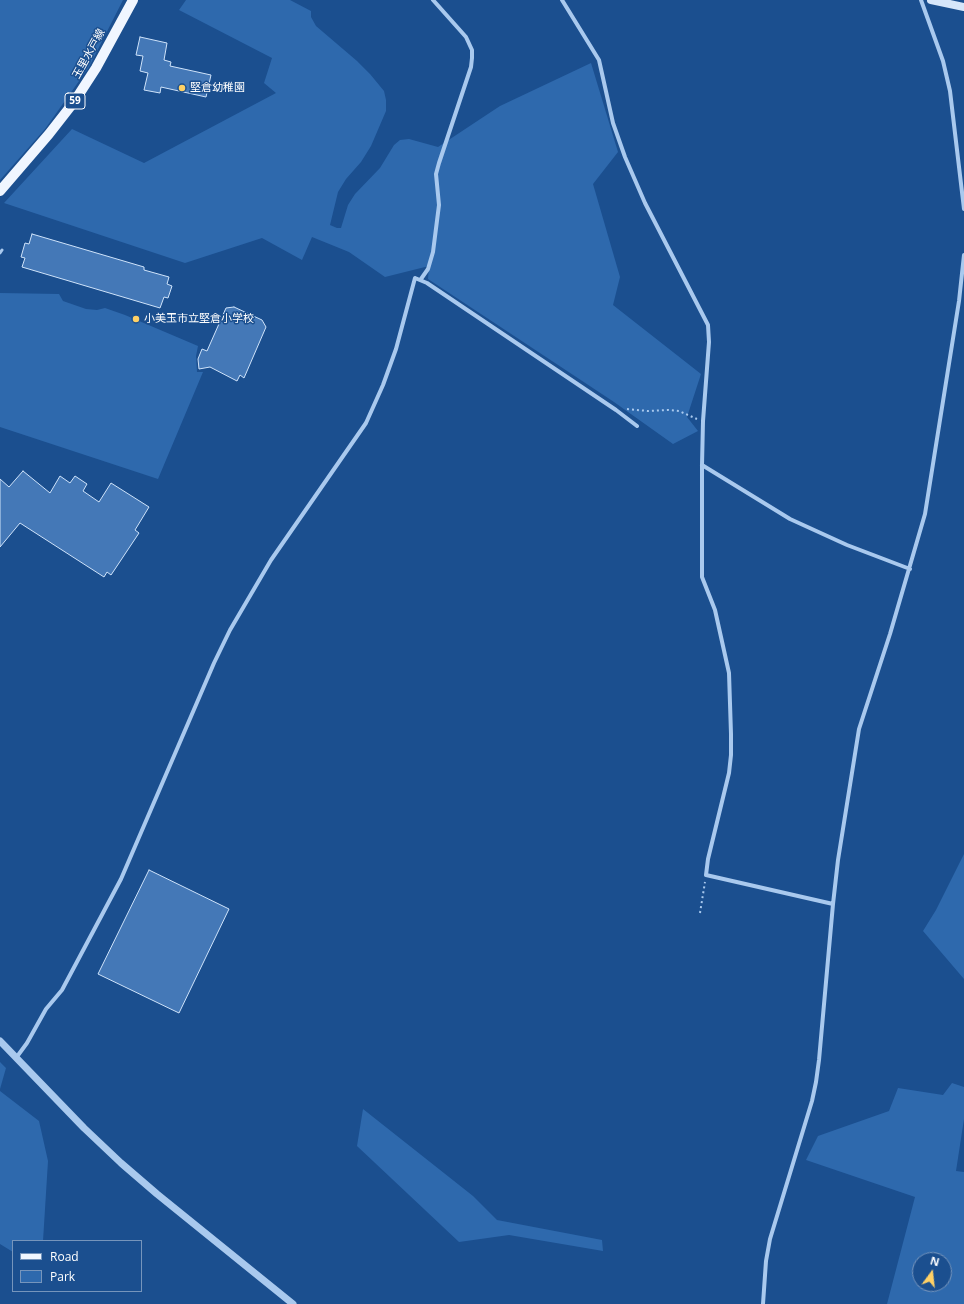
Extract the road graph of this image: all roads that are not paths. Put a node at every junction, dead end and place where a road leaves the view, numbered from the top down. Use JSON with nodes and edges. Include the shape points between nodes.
{"nodes":[{"id":1,"x":133,"y":0,"type":"edge"},
{"id":2,"x":433,"y":0,"type":"edge"},
{"id":3,"x":562,"y":0,"type":"edge"},
{"id":4,"x":921,"y":0,"type":"edge"},
{"id":5,"x":931,"y":0,"type":"edge"},
{"id":6,"x":964,"y":7,"type":"edge"},
{"id":7,"x":0,"y":191,"type":"edge"},
{"id":8,"x":964,"y":209,"type":"edge"},
{"id":9,"x":964,"y":255,"type":"edge"},
{"id":10,"x":421,"y":279,"type":"junction"},
{"id":11,"x":637,"y":426,"type":"dead end"},
{"id":12,"x":702,"y":465,"type":"junction"},
{"id":13,"x":910,"y":569,"type":"junction"},
{"id":14,"x":833,"y":904,"type":"junction"},
{"id":15,"x":0,"y":1041,"type":"edge"},
{"id":16,"x":16,"y":1058,"type":"junction"},
{"id":17,"x":293,"y":1304,"type":"edge"},
{"id":18,"x":763,"y":1304,"type":"edge"}],
"edges":[{"from":1,"to":7,"type":"main road","name":"玉里水戸線","number":"59","via":[[74,102]]},
{"from":2,"to":10,"type":"street","via":[[466,37],[472,50],[472,58],[438,162],[436,174],[439,206],[433,252],[428,269]]},
{"from":3,"to":12,"type":"street","via":[[599,60],[613,124],[625,156],[645,203],[708,324]]},
{"from":4,"to":8,"type":"street","via":[[943,61],[950,91]]},
{"from":5,"to":6,"type":"main road"},
{"from":9,"to":13,"type":"street","via":[[931,483]]},
{"from":10,"to":11,"type":"street"},
{"from":10,"to":16,"type":"street","via":[[415,278],[396,348],[366,423],[271,560],[230,630],[121,879],[62,990],[46,1009]]},
{"from":12,"to":13,"type":"street","via":[[790,519],[847,545]]},
{"from":12,"to":14,"type":"street","via":[[702,578],[715,610],[729,673],[731,734],[729,773],[706,875]]},
{"from":13,"to":14,"type":"street","via":[[858,729]]},
{"from":14,"to":18,"type":"street","via":[[816,1082],[770,1240]]},
{"from":15,"to":16,"type":"street"},
{"from":16,"to":17,"type":"street","via":[[121,1163]]}]}
